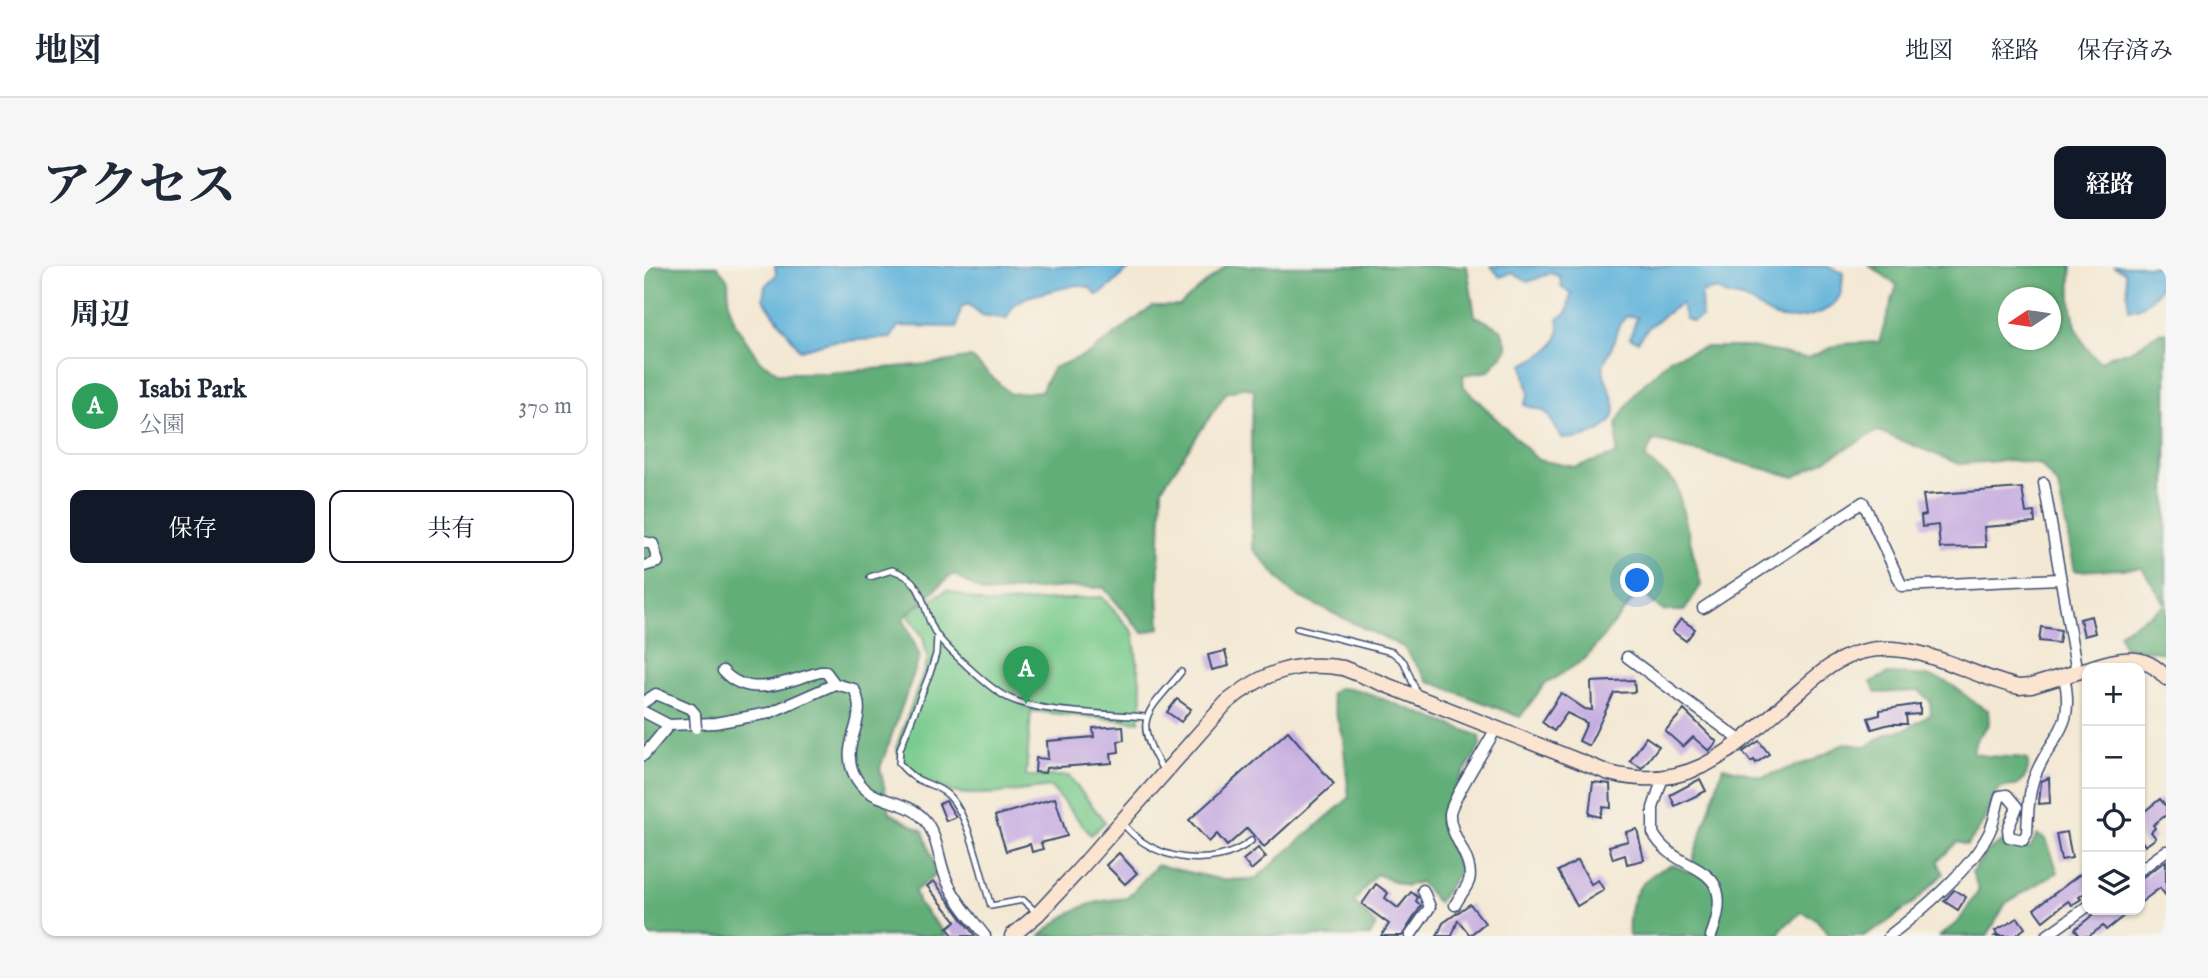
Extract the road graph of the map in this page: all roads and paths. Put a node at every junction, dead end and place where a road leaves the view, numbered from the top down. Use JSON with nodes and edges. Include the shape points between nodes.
{"nodes":[{"id":1,"x":2043,"y":483,"type":"dead end"},
{"id":2,"x":644,"y":542,"type":"edge"},
{"id":3,"x":644,"y":566,"type":"edge"},
{"id":4,"x":870,"y":577,"type":"dead end"},
{"id":5,"x":2060,"y":579,"type":"junction"},
{"id":6,"x":1703,"y":608,"type":"dead end"},
{"id":7,"x":1297,"y":628,"type":"dead end"},
{"id":8,"x":937,"y":636,"type":"junction"},
{"id":9,"x":1627,"y":657,"type":"dead end"},
{"id":10,"x":723,"y":671,"type":"dead end"},
{"id":11,"x":1181,"y":672,"type":"dead end"},
{"id":12,"x":2079,"y":672,"type":"edge"},
{"id":13,"x":2166,"y":678,"type":"edge"},
{"id":14,"x":835,"y":684,"type":"junction"},
{"id":15,"x":1418,"y":696,"type":"junction"},
{"id":16,"x":644,"y":702,"type":"edge"},
{"id":17,"x":644,"y":712,"type":"edge"},
{"id":18,"x":1145,"y":717,"type":"junction"},
{"id":19,"x":669,"y":725,"type":"junction"},
{"id":20,"x":696,"y":728,"type":"dead end"},
{"id":21,"x":1496,"y":728,"type":"junction"},
{"id":22,"x":1740,"y":740,"type":"junction"},
{"id":23,"x":644,"y":755,"type":"edge"},
{"id":24,"x":1165,"y":772,"type":"junction"},
{"id":25,"x":1662,"y":779,"type":"junction"},
{"id":26,"x":1122,"y":822,"type":"junction"},
{"id":27,"x":1251,"y":841,"type":"dead end"},
{"id":28,"x":2166,"y":851,"type":"edge"},
{"id":29,"x":2145,"y":866,"type":"edge"},
{"id":30,"x":1423,"y":890,"type":"dead end"},
{"id":31,"x":1455,"y":905,"type":"dead end"},
{"id":32,"x":2082,"y":911,"type":"edge"},
{"id":33,"x":1038,"y":914,"type":"junction"},
{"id":34,"x":985,"y":936,"type":"edge"},
{"id":35,"x":1012,"y":936,"type":"edge"},
{"id":36,"x":1410,"y":936,"type":"edge"},
{"id":37,"x":1711,"y":936,"type":"edge"},
{"id":38,"x":1889,"y":936,"type":"edge"},
{"id":39,"x":2046,"y":936,"type":"edge"}],
"edges":[{"from":1,"to":5,"type":"street"},
{"from":2,"to":3,"type":"street","via":[[653,544],[658,562]]},
{"from":4,"to":8,"type":"lane","via":[[892,570],[913,582]]},
{"from":5,"to":6,"type":"street","via":[[1902,586],[1863,502]]},
{"from":5,"to":12,"type":"street"},
{"from":7,"to":15,"type":"lane","via":[[1392,652],[1404,662]]},
{"from":8,"to":18,"type":"lane","via":[[994,689],[1013,700]]},
{"from":8,"to":33,"type":"lane","via":[[936,654],[899,763],[911,778],[945,792],[961,812],[991,906],[1023,900]]},
{"from":9,"to":22,"type":"street"},
{"from":10,"to":14,"type":"street","via":[[740,685],[755,689],[820,672],[826,672]]},
{"from":11,"to":18,"type":"lane"},
{"from":12,"to":13,"type":"street","via":[[2132,658],[2155,666]]},
{"from":12,"to":22,"type":"street","via":[[2019,687],[1898,649],[1866,651],[1832,664]]},
{"from":12,"to":38,"type":"street","via":[[2059,735],[2033,780],[2023,840],[2009,837],[2017,807],[2007,794],[2000,796],[1987,836],[1936,896]]},
{"from":14,"to":19,"type":"street","via":[[769,713]]},
{"from":14,"to":34,"type":"street","via":[[854,690],[859,699],[861,712],[849,755],[853,773],[878,799],[909,808],[923,818],[946,880]]},
{"from":15,"to":21,"type":"street"},
{"from":15,"to":24,"type":"street","via":[[1343,668],[1322,664],[1284,668],[1249,684],[1226,703]]},
{"from":16,"to":20,"type":"street","bridge":true,"via":[[656,694],[691,709]]},
{"from":17,"to":19,"type":"street"},
{"from":18,"to":24,"type":"lane","via":[[1149,742]]},
{"from":19,"to":23,"type":"street"},
{"from":21,"to":25,"type":"street","via":[[1609,773]]},
{"from":21,"to":31,"type":"street","via":[[1451,806],[1451,828],[1469,870],[1469,880]]},
{"from":22,"to":25,"type":"street","via":[[1704,766]]},
{"from":24,"to":26,"type":"street"},
{"from":25,"to":37,"type":"street","via":[[1653,808],[1653,833],[1716,886],[1718,911]]},
{"from":26,"to":27,"type":"lane","via":[[1143,845],[1180,857],[1236,853]]},
{"from":26,"to":33,"type":"street"},
{"from":28,"to":29,"type":"street"},
{"from":30,"to":36,"type":"street","via":[[1430,907]]},
{"from":32,"to":39,"type":"street"},
{"from":33,"to":35,"type":"street"}]}
